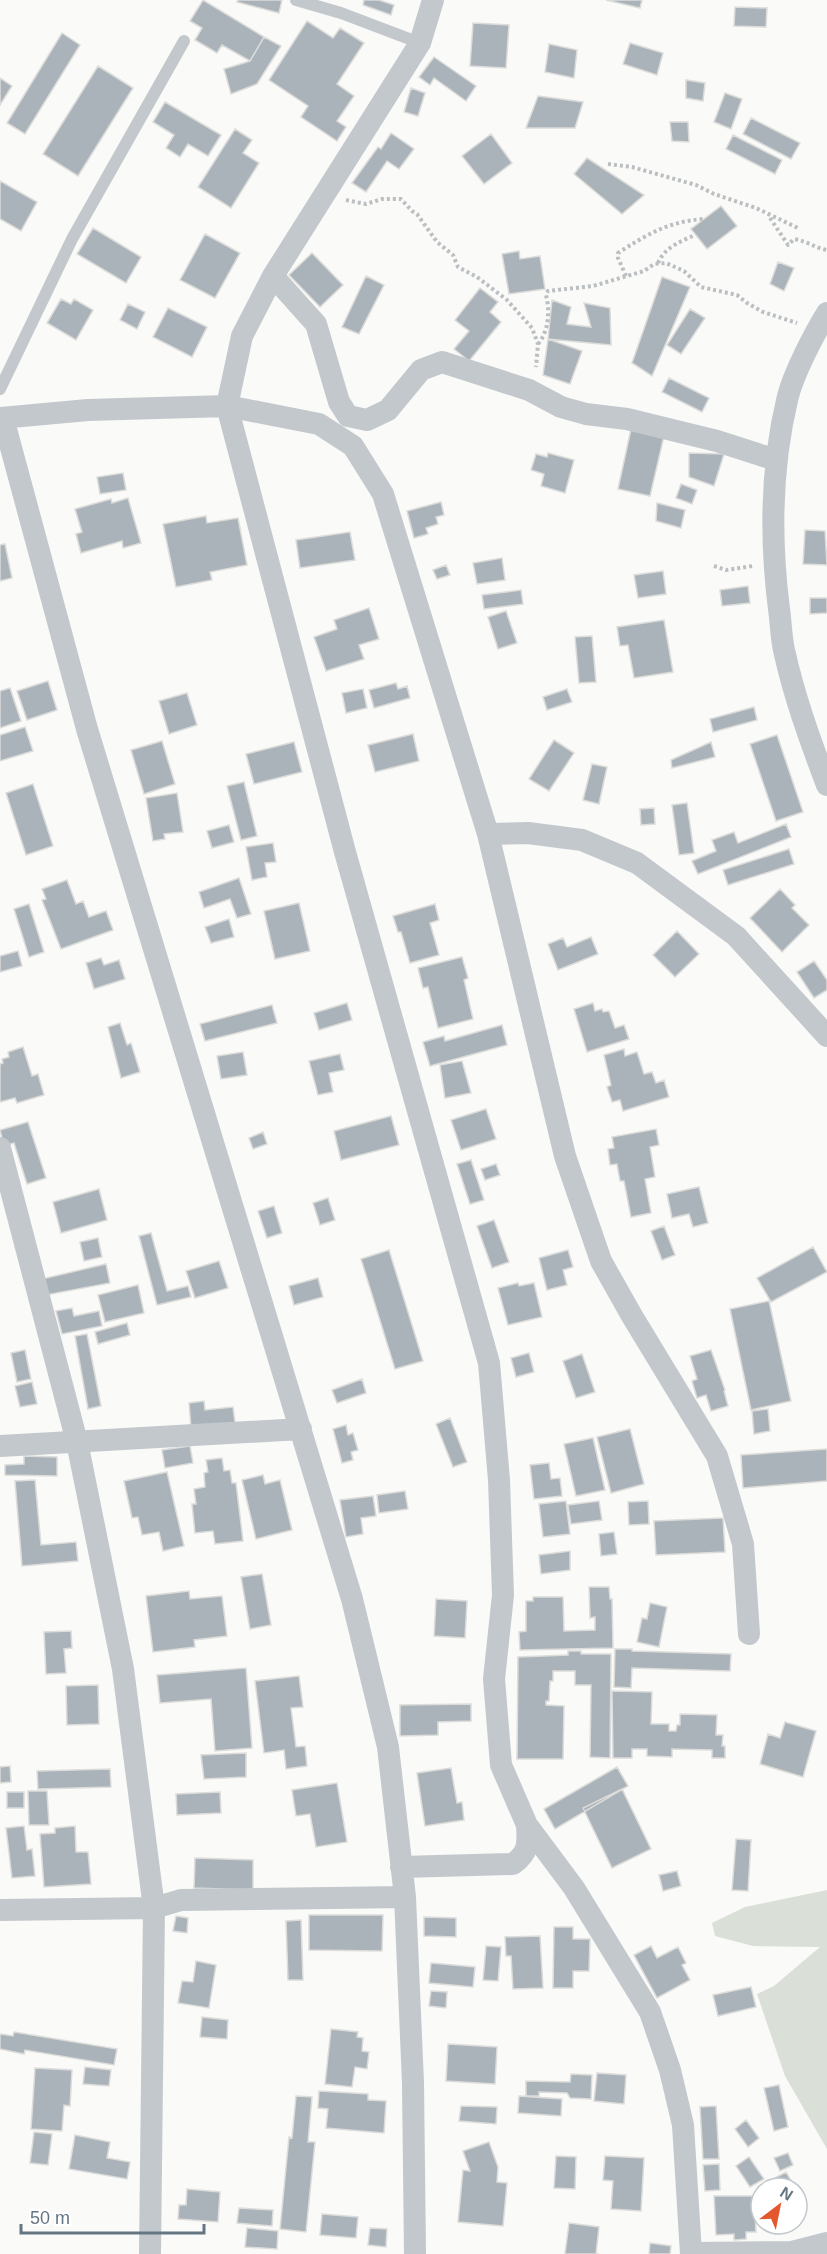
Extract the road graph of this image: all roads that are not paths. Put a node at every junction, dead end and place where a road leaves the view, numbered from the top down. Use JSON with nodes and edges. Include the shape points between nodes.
{"nodes":[{"id":1,"x":296,"y":0,"type":"edge"},
{"id":2,"x":433,"y":0,"type":"edge"},
{"id":3,"x":184,"y":41,"type":"dead end"},
{"id":4,"x":420,"y":43,"type":"junction"},
{"id":5,"x":273,"y":276,"type":"junction"},
{"id":6,"x":822,"y":322,"type":"edge"},
{"id":7,"x":0,"y":389,"type":"edge"},
{"id":8,"x":226,"y":406,"type":"junction"},
{"id":9,"x":1,"y":413,"type":"edge"},
{"id":10,"x":776,"y":460,"type":"junction"},
{"id":11,"x":827,"y":785,"type":"edge"},
{"id":12,"x":488,"y":834,"type":"junction"},
{"id":13,"x":827,"y":1036,"type":"edge"},
{"id":14,"x":0,"y":1148,"type":"edge"},
{"id":15,"x":301,"y":1429,"type":"junction"},
{"id":16,"x":77,"y":1442,"type":"junction"},
{"id":17,"x":0,"y":1446,"type":"edge"},
{"id":18,"x":748,"y":1634,"type":"dead end"},
{"id":19,"x":527,"y":1825,"type":"junction"},
{"id":20,"x":401,"y":1867,"type":"junction"},
{"id":21,"x":405,"y":1897,"type":"junction"},
{"id":22,"x":154,"y":1908,"type":"junction"},
{"id":23,"x":0,"y":1910,"type":"edge"},
{"id":24,"x":827,"y":2243,"type":"edge"},
{"id":25,"x":150,"y":2254,"type":"edge"},
{"id":26,"x":415,"y":2254,"type":"edge"},
{"id":27,"x":692,"y":2254,"type":"edge"}],
"edges":[{"from":1,"to":4,"type":"lane"},
{"from":2,"to":4,"type":"street"},
{"from":3,"to":7,"type":"lane","via":[[72,239]]},
{"from":4,"to":5,"type":"street"},
{"from":5,"to":8,"type":"street","via":[[242,336]]},
{"from":5,"to":10,"type":"street","via":[[316,324],[339,402],[348,416],[367,420],[388,410],[421,370],[442,362],[529,390],[577,412],[627,418]]},
{"from":6,"to":10,"type":"street","via":[[789,394]]},
{"from":8,"to":9,"type":"street"},
{"from":8,"to":12,"type":"street","via":[[319,424],[352,446],[383,494]]},
{"from":8,"to":19,"type":"street","via":[[345,852],[489,1364],[503,1595],[495,1679],[501,1765]]},
{"from":9,"to":15,"type":"street","via":[[87,729]]},
{"from":10,"to":11,"type":"street","via":[[774,562],[784,648],[804,724]]},
{"from":12,"to":13,"type":"street","via":[[528,833],[582,840],[637,863],[736,936]]},
{"from":12,"to":18,"type":"street","via":[[565,1156],[601,1261],[717,1456],[743,1544]]},
{"from":14,"to":16,"type":"street"},
{"from":15,"to":16,"type":"street"},
{"from":15,"to":20,"type":"street","via":[[352,1599],[388,1747]]},
{"from":16,"to":17,"type":"street"},
{"from":16,"to":22,"type":"street","via":[[123,1669]]},
{"from":19,"to":20,"type":"street","via":[[524,1856],[513,1864]]},
{"from":19,"to":27,"type":"street","via":[[574,1888],[650,2012],[683,2125]]},
{"from":20,"to":21,"type":"street"},
{"from":21,"to":22,"type":"street","via":[[181,1900]]},
{"from":21,"to":26,"type":"street"},
{"from":22,"to":23,"type":"street"},
{"from":22,"to":25,"type":"street"},
{"from":24,"to":27,"type":"street","via":[[792,2252]]}]}
